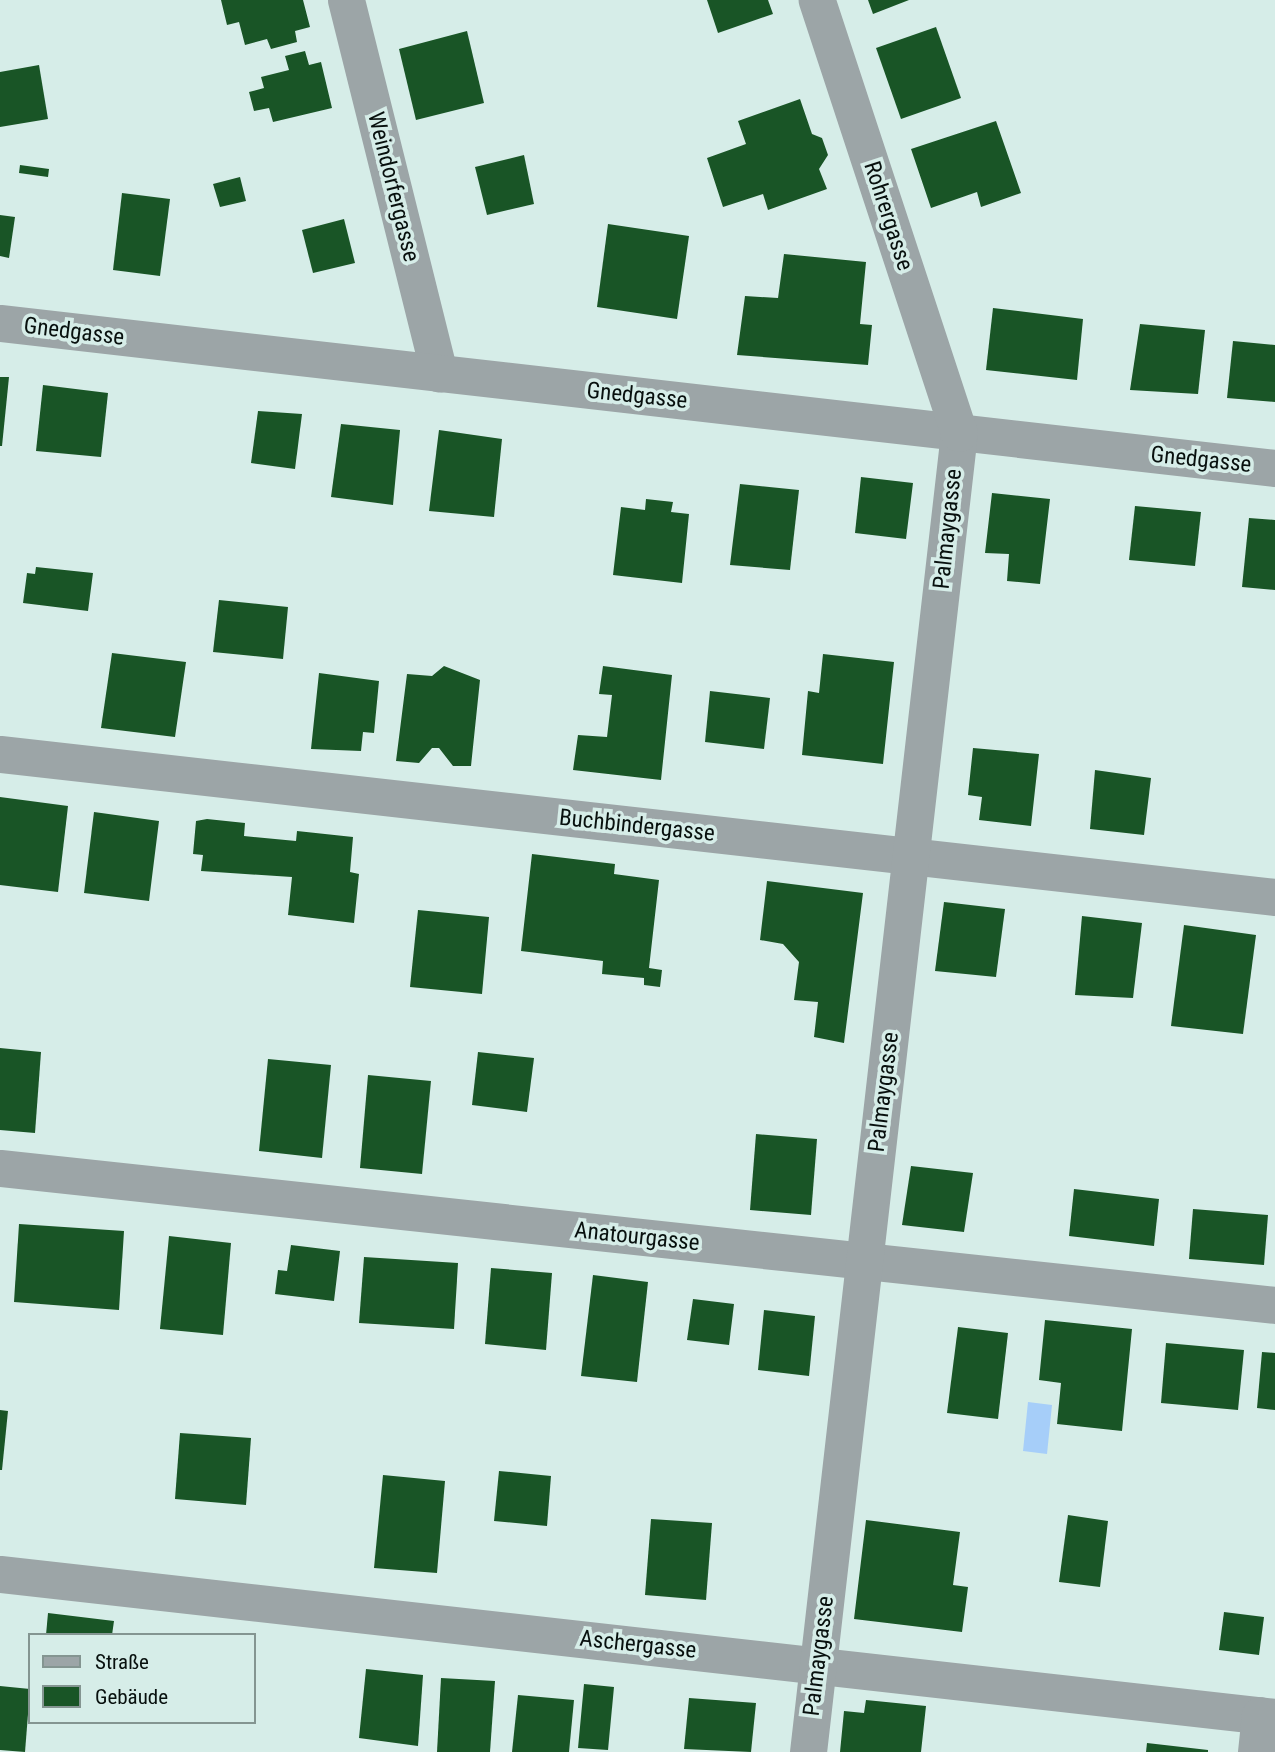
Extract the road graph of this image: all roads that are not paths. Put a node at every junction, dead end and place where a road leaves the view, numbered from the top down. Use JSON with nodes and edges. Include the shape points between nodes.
{"nodes":[{"id":1,"x":346,"y":0,"type":"edge"},
{"id":2,"x":817,"y":0,"type":"edge"},
{"id":3,"x":0,"y":323,"type":"edge"},
{"id":4,"x":439,"y":374,"type":"junction"},
{"id":5,"x":959,"y":433,"type":"junction"},
{"id":6,"x":1275,"y":468,"type":"edge"},
{"id":7,"x":0,"y":754,"type":"edge"},
{"id":8,"x":914,"y":857,"type":"junction"},
{"id":9,"x":1275,"y":897,"type":"edge"},
{"id":10,"x":0,"y":1168,"type":"edge"},
{"id":11,"x":863,"y":1261,"type":"junction"},
{"id":12,"x":1275,"y":1305,"type":"edge"},
{"id":13,"x":0,"y":1574,"type":"edge"},
{"id":14,"x":818,"y":1665,"type":"junction"},
{"id":15,"x":1268,"y":1716,"type":"edge"},
{"id":16,"x":808,"y":1752,"type":"edge"},
{"id":17,"x":1255,"y":1752,"type":"edge"}],
"edges":[{"from":1,"to":4,"type":"street","name":"Weindorfergasse"},
{"from":2,"to":5,"type":"street","name":"Rohrergasse"},
{"from":3,"to":4,"type":"street","name":"Gnedgasse"},
{"from":4,"to":5,"type":"street","name":"Gnedgasse"},
{"from":5,"to":6,"type":"street","name":"Gnedgasse"},
{"from":5,"to":8,"type":"street","name":"Palmaygasse"},
{"from":7,"to":8,"type":"street","name":"Buchbindergasse"},
{"from":8,"to":9,"type":"street","name":"Buchbindergasse"},
{"from":8,"to":11,"type":"street","name":"Palmaygasse"},
{"from":10,"to":11,"type":"street","name":"Anatourgasse"},
{"from":11,"to":12,"type":"street","name":"Anatourgasse"},
{"from":11,"to":14,"type":"street","name":"Palmaygasse"},
{"from":13,"to":14,"type":"street","name":"Aschergasse"},
{"from":14,"to":15,"type":"street","name":"Aschergasse"},
{"from":14,"to":16,"type":"street","name":"Palmaygasse"},
{"from":15,"to":17,"type":"street"}]}
